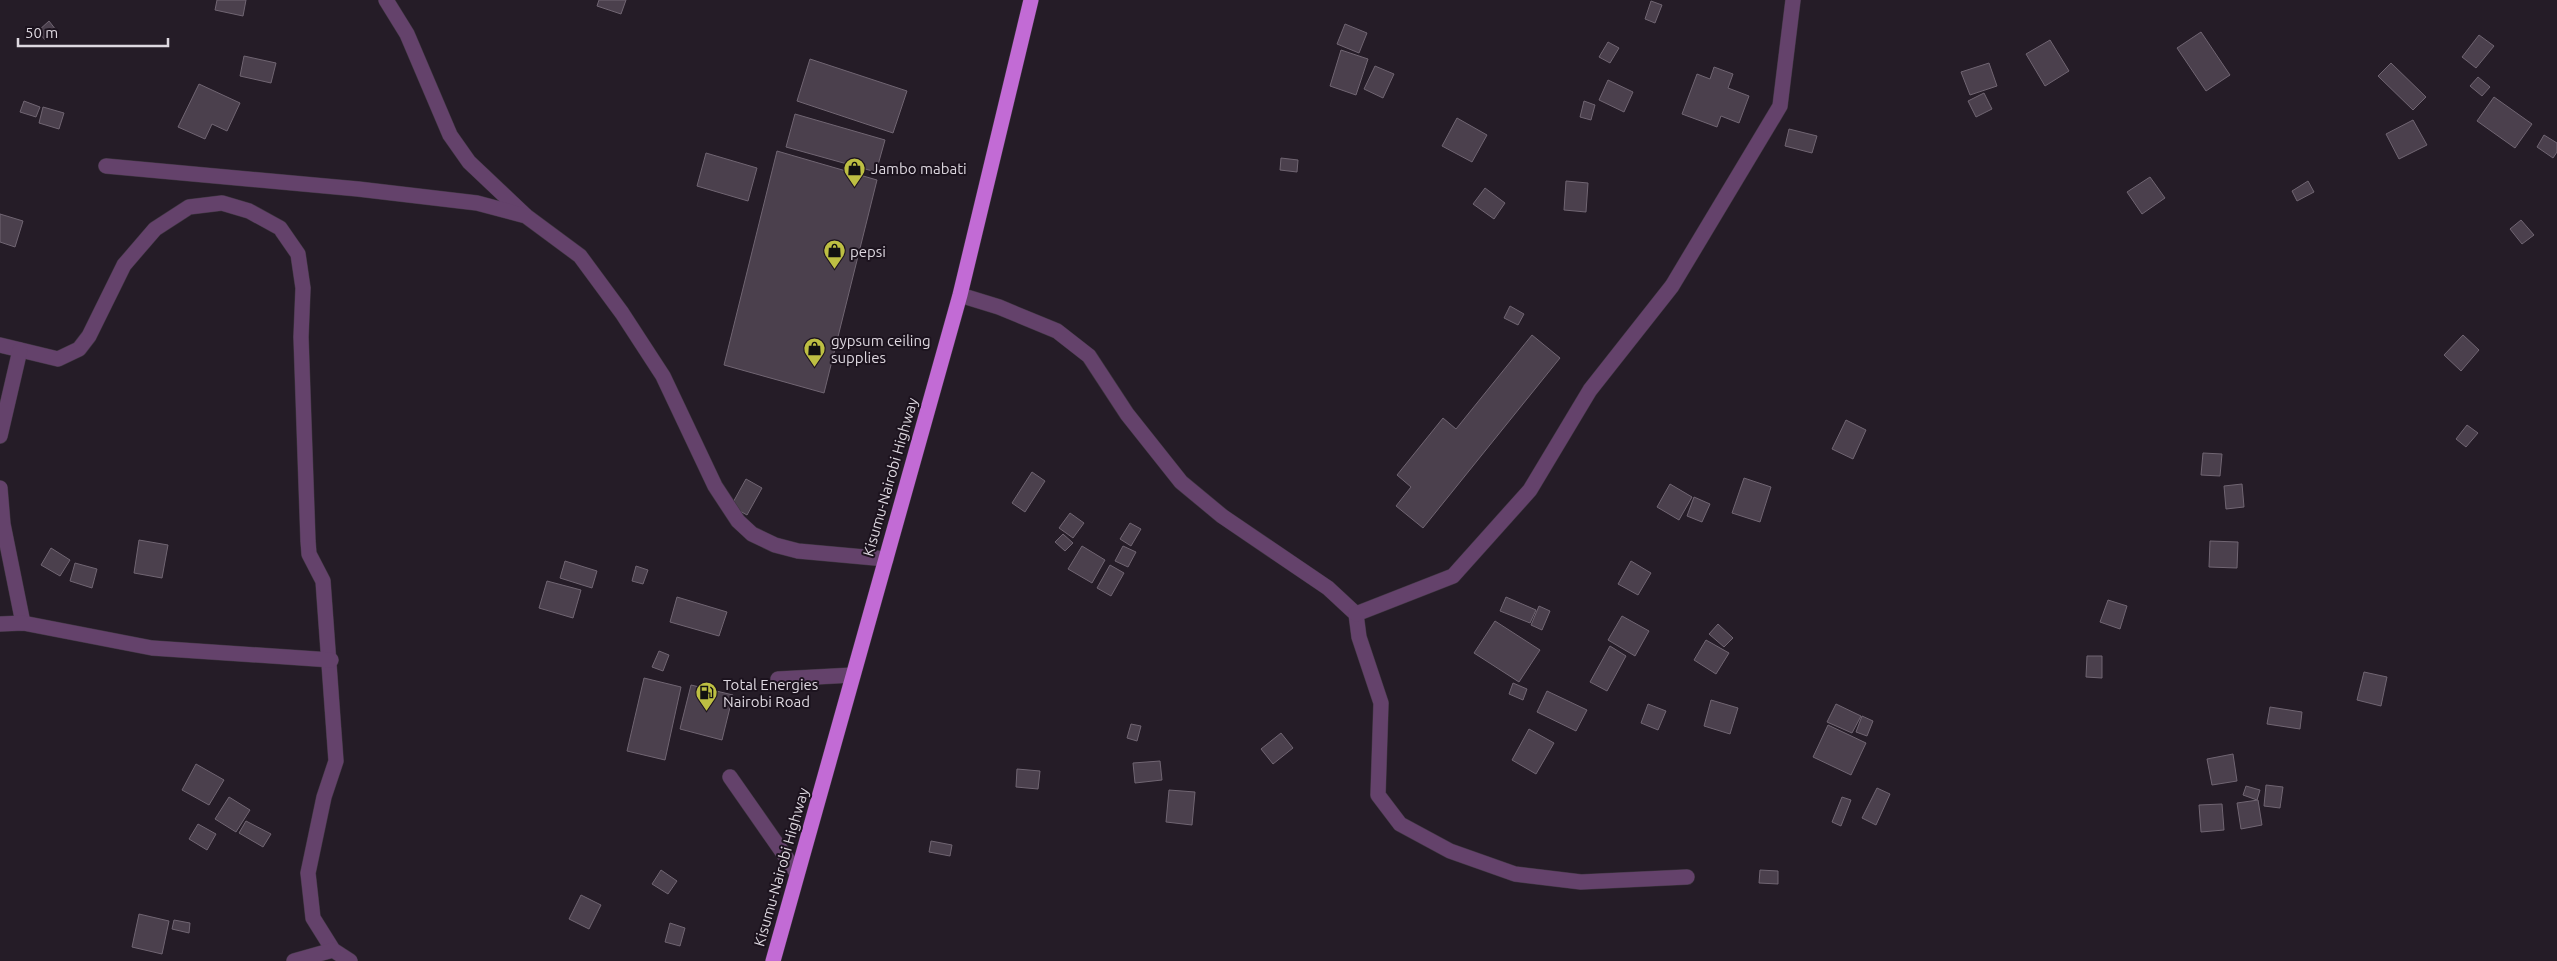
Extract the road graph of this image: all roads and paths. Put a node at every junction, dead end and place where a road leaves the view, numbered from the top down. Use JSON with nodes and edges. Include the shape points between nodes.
{"nodes":[{"id":1,"x":386,"y":0,"type":"edge"},
{"id":2,"x":1031,"y":0,"type":"edge"},
{"id":3,"x":1793,"y":0,"type":"edge"},
{"id":4,"x":106,"y":166,"type":"dead end"},
{"id":5,"x":526,"y":216,"type":"junction"},
{"id":6,"x":960,"y":295,"type":"junction"},
{"id":7,"x":0,"y":345,"type":"edge"},
{"id":8,"x":20,"y":350,"type":"junction"},
{"id":9,"x":0,"y":436,"type":"edge"},
{"id":10,"x":0,"y":488,"type":"edge"},
{"id":11,"x":886,"y":559,"type":"junction"},
{"id":12,"x":1356,"y":614,"type":"junction"},
{"id":13,"x":23,"y":623,"type":"junction"},
{"id":14,"x":0,"y":624,"type":"edge"},
{"id":15,"x":331,"y":660,"type":"junction"},
{"id":16,"x":853,"y":675,"type":"junction"},
{"id":17,"x":778,"y":679,"type":"dead end"},
{"id":18,"x":730,"y":777,"type":"dead end"},
{"id":19,"x":797,"y":873,"type":"junction"},
{"id":20,"x":1687,"y":877,"type":"dead end"},
{"id":21,"x":333,"y":950,"type":"junction"},
{"id":22,"x":294,"y":961,"type":"edge"},
{"id":23,"x":350,"y":961,"type":"edge"},
{"id":24,"x":772,"y":961,"type":"edge"}],
"edges":[{"from":1,"to":5,"type":"street","via":[[407,34],[450,135],[469,162]]},
{"from":2,"to":6,"type":"highway","name":"Kisumu-Nairobi Highway"},
{"from":3,"to":12,"type":"street","via":[[1780,106],[1672,286],[1590,390],[1530,490],[1452,576]]},
{"from":4,"to":5,"type":"street","via":[[477,203]]},
{"from":5,"to":11,"type":"street","via":[[580,256],[622,313],[663,376],[715,486],[738,521],[752,534],[790,549]]},
{"from":6,"to":11,"type":"highway","name":"Kisumu-Nairobi Highway"},
{"from":6,"to":12,"type":"street","via":[[1057,331],[1089,356],[1127,414],[1181,482],[1222,516],[1328,588]]},
{"from":7,"to":8,"type":"street"},
{"from":8,"to":9,"type":"street"},
{"from":8,"to":15,"type":"street","via":[[58,359],[80,349],[90,336],[124,265],[155,229],[188,207],[222,203],[249,211],[280,228],[298,254],[303,288],[301,337],[309,554],[323,581]]},
{"from":10,"to":13,"type":"street","via":[[3,524]]},
{"from":11,"to":16,"type":"highway","name":"Kisumu-Nairobi Highway"},
{"from":12,"to":20,"type":"street","via":[[1359,637],[1381,703],[1378,795],[1400,824],[1450,852],[1514,874],[1582,882]]},
{"from":13,"to":14,"type":"street"},
{"from":13,"to":15,"type":"street","via":[[152,648]]},
{"from":15,"to":21,"type":"street","via":[[336,761],[324,797],[308,873],[313,918]]},
{"from":16,"to":17,"type":"street"},
{"from":16,"to":19,"type":"highway","name":"Kisumu-Nairobi Highway"},
{"from":18,"to":19,"type":"street"},
{"from":19,"to":24,"type":"highway","name":"Kisumu-Nairobi Highway"},
{"from":21,"to":22,"type":"street"},
{"from":21,"to":23,"type":"street"}]}
